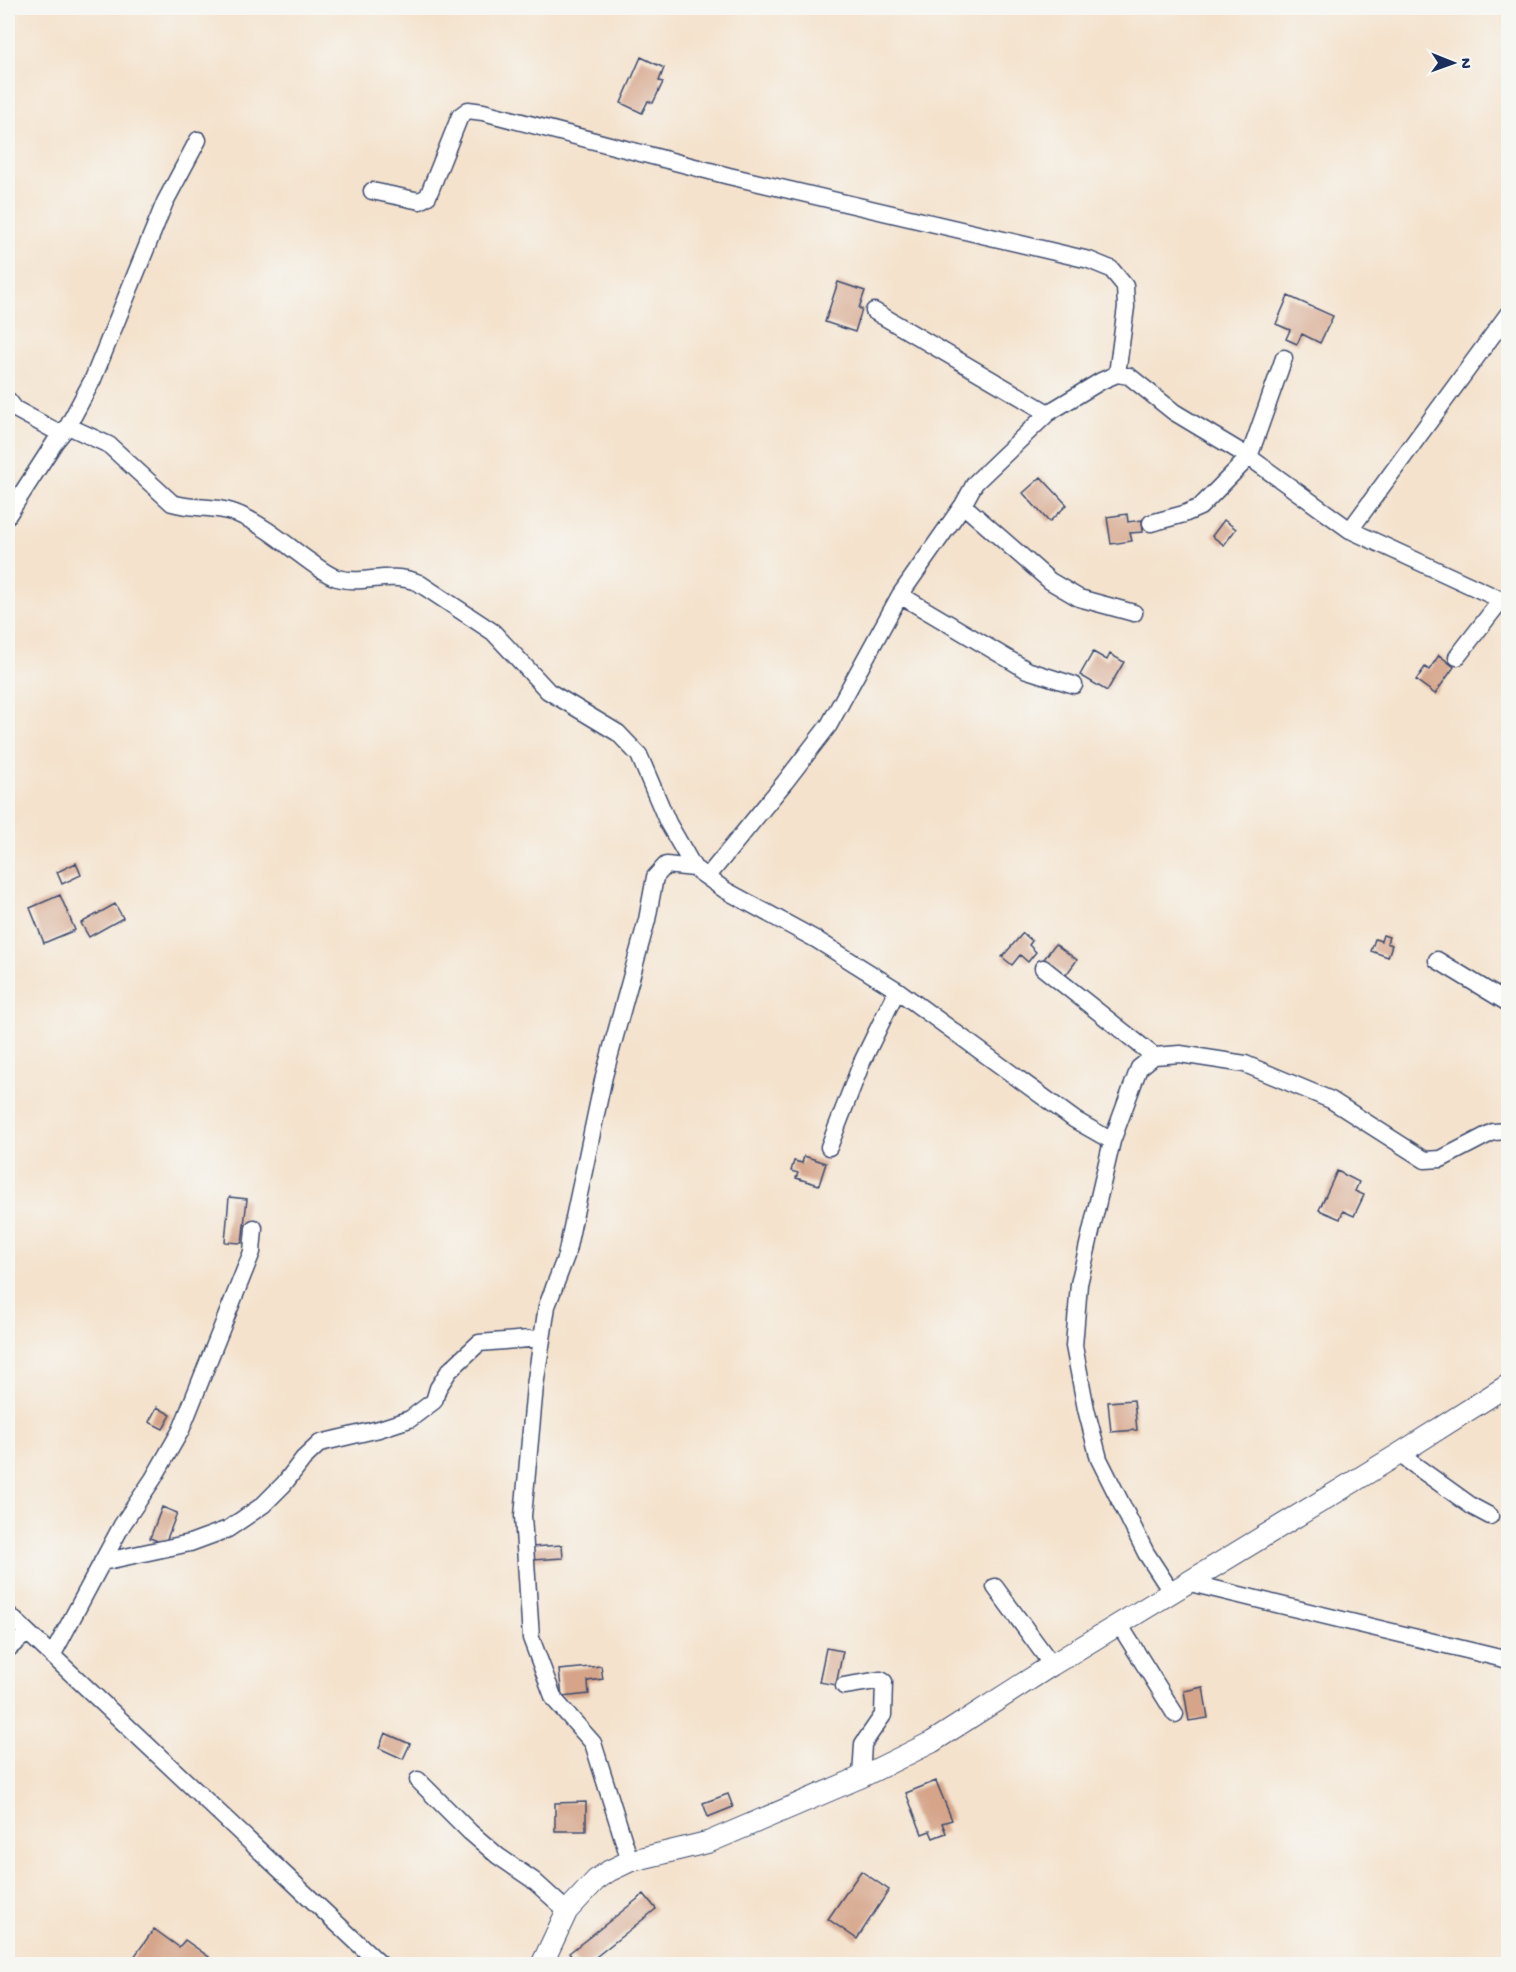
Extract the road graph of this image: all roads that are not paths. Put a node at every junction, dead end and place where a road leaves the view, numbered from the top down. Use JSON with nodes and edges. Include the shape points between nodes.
{"nodes":[{"id":1,"x":198,"y":140,"type":"dead end"},
{"id":2,"x":372,"y":191,"type":"dead end"},
{"id":3,"x":874,"y":311,"type":"dead end"},
{"id":4,"x":1509,"y":314,"type":"edge"},
{"id":5,"x":1284,"y":357,"type":"dead end"},
{"id":6,"x":1117,"y":374,"type":"junction"},
{"id":7,"x":8,"y":400,"type":"edge"},
{"id":8,"x":1048,"y":413,"type":"junction"},
{"id":9,"x":65,"y":430,"type":"junction"},
{"id":10,"x":1249,"y":457,"type":"junction"},
{"id":11,"x":963,"y":505,"type":"junction"},
{"id":12,"x":8,"y":515,"type":"edge"},
{"id":13,"x":1151,"y":522,"type":"dead end"},
{"id":14,"x":1350,"y":530,"type":"junction"},
{"id":15,"x":900,"y":595,"type":"junction"},
{"id":16,"x":1505,"y":601,"type":"edge"},
{"id":17,"x":1134,"y":614,"type":"dead end"},
{"id":18,"x":1457,"y":657,"type":"dead end"},
{"id":19,"x":1074,"y":685,"type":"dead end"},
{"id":20,"x":701,"y":872,"type":"junction"},
{"id":21,"x":1437,"y":960,"type":"dead end"},
{"id":22,"x":1043,"y":968,"type":"dead end"},
{"id":23,"x":897,"y":990,"type":"junction"},
{"id":24,"x":1509,"y":1003,"type":"edge"},
{"id":25,"x":1154,"y":1056,"type":"junction"},
{"id":26,"x":1509,"y":1131,"type":"edge"},
{"id":27,"x":1112,"y":1141,"type":"junction"},
{"id":28,"x":829,"y":1147,"type":"dead end"},
{"id":29,"x":254,"y":1228,"type":"dead end"},
{"id":30,"x":541,"y":1338,"type":"junction"},
{"id":31,"x":1509,"y":1385,"type":"edge"},
{"id":32,"x":1399,"y":1454,"type":"junction"},
{"id":33,"x":1490,"y":1516,"type":"dead end"},
{"id":34,"x":102,"y":1562,"type":"junction"},
{"id":35,"x":995,"y":1587,"type":"dead end"},
{"id":36,"x":1179,"y":1587,"type":"junction"},
{"id":37,"x":8,"y":1614,"type":"edge"},
{"id":38,"x":1119,"y":1624,"type":"junction"},
{"id":39,"x":27,"y":1633,"type":"junction"},
{"id":40,"x":8,"y":1649,"type":"edge"},
{"id":41,"x":52,"y":1656,"type":"junction"},
{"id":42,"x":1509,"y":1660,"type":"edge"},
{"id":43,"x":1052,"y":1665,"type":"junction"},
{"id":44,"x":844,"y":1686,"type":"dead end"},
{"id":45,"x":1176,"y":1714,"type":"dead end"},
{"id":46,"x":861,"y":1777,"type":"junction"},
{"id":47,"x":418,"y":1780,"type":"dead end"},
{"id":48,"x":630,"y":1861,"type":"junction"},
{"id":49,"x":567,"y":1911,"type":"junction"},
{"id":50,"x":380,"y":1965,"type":"edge"},
{"id":51,"x":542,"y":1965,"type":"edge"}],
"edges":[{"from":1,"to":9,"type":"street","via":[[165,202],[93,379]]},
{"from":2,"to":6,"type":"street","via":[[420,201],[428,196],[460,116],[468,110],[1089,260],[1111,269],[1125,286]]},
{"from":3,"to":8,"type":"street"},
{"from":4,"to":14,"type":"street"},
{"from":5,"to":10,"type":"street"},
{"from":6,"to":8,"type":"street"},
{"from":6,"to":10,"type":"street","via":[[1129,376],[1174,412]]},
{"from":7,"to":9,"type":"street","via":[[15,409]]},
{"from":8,"to":11,"type":"street","via":[[975,483]]},
{"from":9,"to":12,"type":"street"},
{"from":9,"to":20,"type":"street","via":[[109,445],[172,503],[240,515],[339,579],[389,576],[411,580],[493,632],[548,691],[618,733],[639,755],[668,823]]},
{"from":10,"to":13,"type":"street","via":[[1200,507]]},
{"from":10,"to":14,"type":"street"},
{"from":11,"to":15,"type":"street"},
{"from":11,"to":17,"type":"street","via":[[1050,581],[1079,598]]},
{"from":14,"to":16,"type":"street"},
{"from":15,"to":19,"type":"street","via":[[1027,670]]},
{"from":15,"to":20,"type":"street","via":[[828,725],[785,782]]},
{"from":16,"to":18,"type":"street"},
{"from":20,"to":23,"type":"street","via":[[725,890],[817,940]]},
{"from":20,"to":30,"type":"street","via":[[666,865],[655,876],[647,920],[604,1076],[566,1256],[547,1306]]},
{"from":21,"to":24,"type":"street"},
{"from":22,"to":25,"type":"street"},
{"from":23,"to":27,"type":"street","via":[[1076,1120]]},
{"from":23,"to":28,"type":"street","via":[[862,1062]]},
{"from":25,"to":26,"type":"street","via":[[1180,1054],[1245,1064],[1331,1100],[1425,1160],[1441,1159],[1493,1132]]},
{"from":25,"to":27,"type":"street","via":[[1139,1068]]},
{"from":27,"to":36,"type":"street","via":[[1079,1284],[1074,1346],[1099,1459],[1146,1553]]},
{"from":29,"to":34,"type":"street","via":[[252,1252],[181,1430]]},
{"from":30,"to":34,"type":"street","via":[[479,1343],[449,1371],[434,1401],[410,1419],[320,1443],[263,1505],[228,1529],[190,1543]]},
{"from":30,"to":48,"type":"street","via":[[523,1516],[531,1638],[554,1699],[593,1743]]},
{"from":31,"to":32,"type":"street"},
{"from":32,"to":33,"type":"street"},
{"from":32,"to":36,"type":"street"},
{"from":34,"to":41,"type":"street"},
{"from":35,"to":43,"type":"street"},
{"from":36,"to":38,"type":"street"},
{"from":36,"to":42,"type":"street"},
{"from":37,"to":39,"type":"street"},
{"from":38,"to":43,"type":"street"},
{"from":38,"to":45,"type":"street"},
{"from":39,"to":40,"type":"street"},
{"from":39,"to":41,"type":"street"},
{"from":41,"to":50,"type":"street"},
{"from":43,"to":46,"type":"street","via":[[932,1742]]},
{"from":44,"to":46,"type":"street","via":[[884,1682],[883,1715],[863,1744]]},
{"from":46,"to":48,"type":"street","via":[[709,1842]]},
{"from":47,"to":49,"type":"street","via":[[470,1832]]},
{"from":48,"to":49,"type":"street","via":[[596,1880]]},
{"from":49,"to":51,"type":"street"}]}
